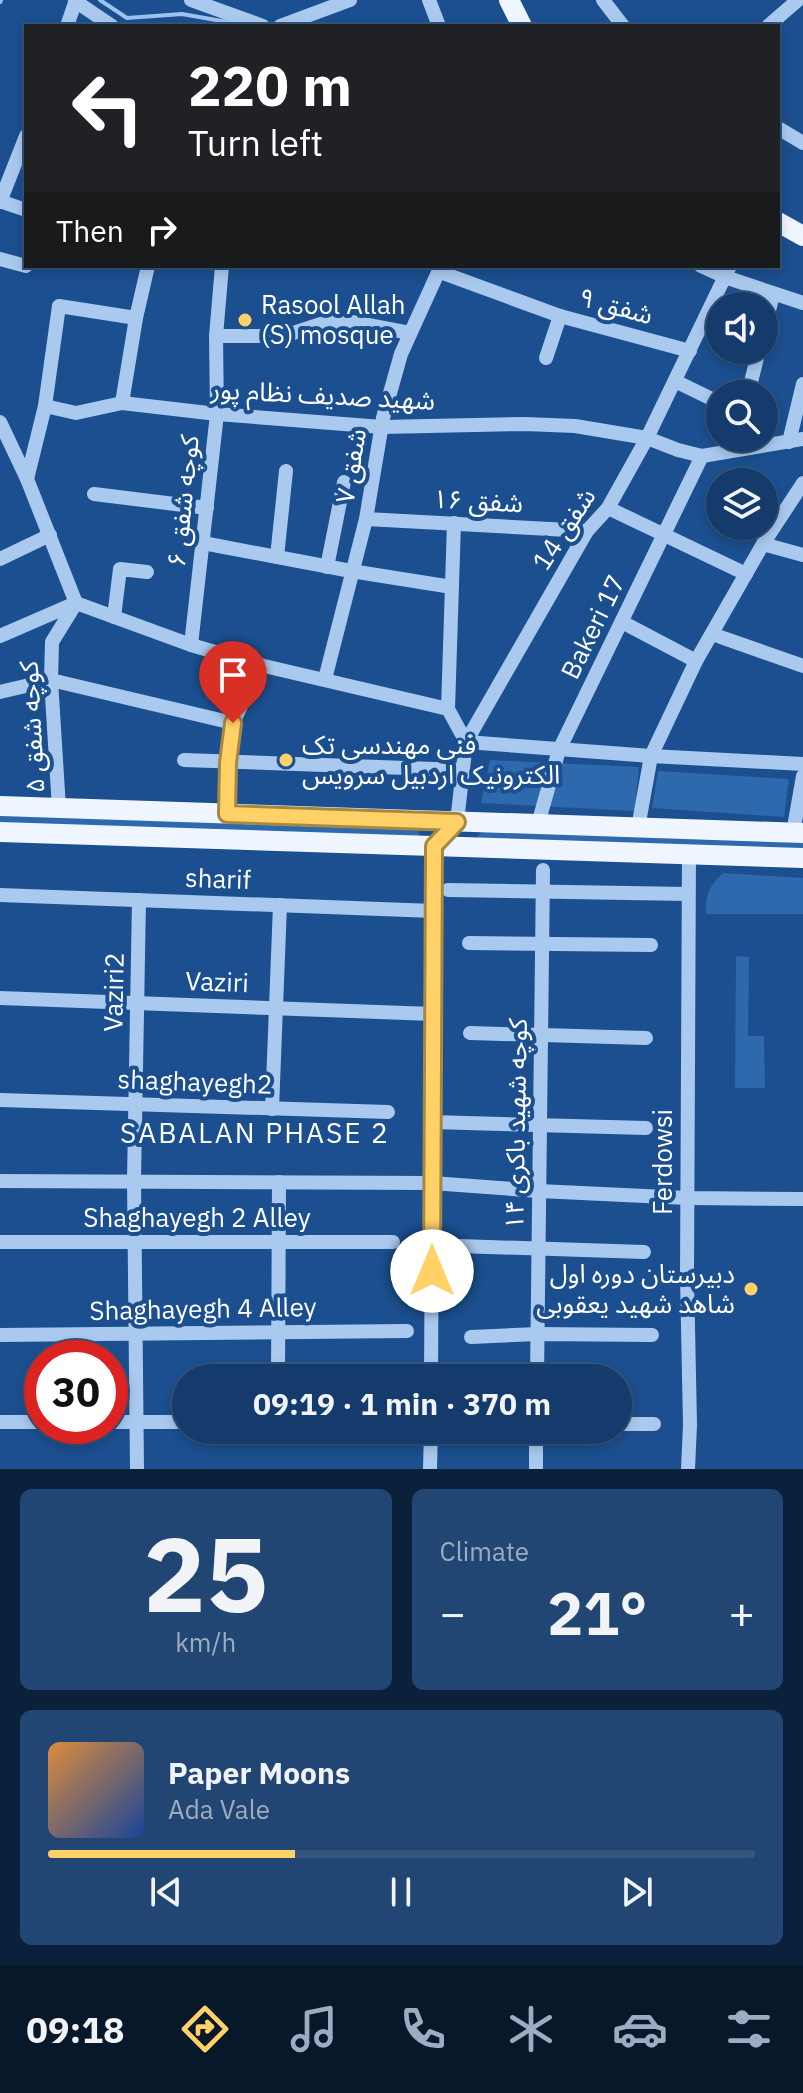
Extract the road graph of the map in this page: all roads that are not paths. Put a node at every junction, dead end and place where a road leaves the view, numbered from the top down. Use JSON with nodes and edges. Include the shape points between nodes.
{"nodes":[{"id":1,"x":191,"y":0,"type":"edge"},
{"id":2,"x":350,"y":0,"type":"edge"},
{"id":3,"x":429,"y":0,"type":"edge"},
{"id":4,"x":509,"y":0,"type":"edge"},
{"id":5,"x":603,"y":0,"type":"edge"},
{"id":6,"x":798,"y":0,"type":"edge"},
{"id":7,"x":76,"y":1,"type":"edge"},
{"id":8,"x":68,"y":24,"type":"edge"},
{"id":9,"x":109,"y":24,"type":"edge"},
{"id":10,"x":257,"y":24,"type":"edge"},
{"id":11,"x":285,"y":24,"type":"edge"},
{"id":12,"x":438,"y":24,"type":"edge"},
{"id":13,"x":521,"y":24,"type":"edge"},
{"id":14,"x":621,"y":24,"type":"edge"},
{"id":15,"x":770,"y":24,"type":"edge"},
{"id":16,"x":780,"y":129,"type":"edge"},
{"id":17,"x":24,"y":141,"type":"edge"},
{"id":18,"x":803,"y":143,"type":"edge"},
{"id":19,"x":0,"y":202,"type":"edge"},
{"id":20,"x":24,"y":209,"type":"edge"},
{"id":21,"x":780,"y":223,"type":"edge"},
{"id":22,"x":803,"y":236,"type":"edge"},
{"id":23,"x":0,"y":259,"type":"edge"},
{"id":24,"x":24,"y":265,"type":"edge"},
{"id":25,"x":148,"y":268,"type":"edge"},
{"id":26,"x":222,"y":268,"type":"edge"},
{"id":27,"x":440,"y":269,"type":"edge"},
{"id":28,"x":727,"y":272,"type":"edge"},
{"id":29,"x":769,"y":292,"type":"edge"},
{"id":30,"x":778,"y":296,"type":"edge"},
{"id":31,"x":803,"y":303,"type":"edge"},
{"id":32,"x":560,"y":316,"type":"junction"},
{"id":33,"x":136,"y":318,"type":"junction"},
{"id":34,"x":410,"y":333,"type":"junction"},
{"id":35,"x":216,"y":336,"type":"junction"},
{"id":36,"x":690,"y":351,"type":"junction"},
{"id":37,"x":546,"y":358,"type":"dead end"},
{"id":38,"x":675,"y":381,"type":"junction"},
{"id":39,"x":803,"y":384,"type":"edge"},
{"id":40,"x":706,"y":396,"type":"edge"},
{"id":41,"x":122,"y":403,"type":"junction"},
{"id":42,"x":45,"y":406,"type":"junction"},
{"id":43,"x":217,"y":414,"type":"junction"},
{"id":44,"x":0,"y":422,"type":"edge"},
{"id":45,"x":382,"y":427,"type":"junction"},
{"id":46,"x":647,"y":438,"type":"junction"},
{"id":47,"x":796,"y":441,"type":"edge"},
{"id":48,"x":713,"y":452,"type":"edge"},
{"id":49,"x":702,"y":456,"type":"junction"},
{"id":50,"x":286,"y":471,"type":"dead end"},
{"id":51,"x":27,"y":479,"type":"junction"},
{"id":52,"x":344,"y":482,"type":"dead end"},
{"id":53,"x":803,"y":483,"type":"edge"},
{"id":54,"x":94,"y":494,"type":"dead end"},
{"id":55,"x":207,"y":508,"type":"junction"},
{"id":56,"x":608,"y":508,"type":"junction"},
{"id":57,"x":366,"y":519,"type":"junction"},
{"id":58,"x":454,"y":523,"type":"junction"},
{"id":59,"x":587,"y":531,"type":"junction"},
{"id":60,"x":50,"y":535,"type":"junction"},
{"id":61,"x":665,"y":535,"type":"junction"},
{"id":62,"x":203,"y":543,"type":"junction"},
{"id":63,"x":763,"y":544,"type":"junction"},
{"id":64,"x":803,"y":555,"type":"edge"},
{"id":65,"x":277,"y":557,"type":"junction"},
{"id":66,"x":0,"y":559,"type":"edge"},
{"id":67,"x":327,"y":567,"type":"junction"},
{"id":68,"x":351,"y":571,"type":"junction"},
{"id":69,"x":147,"y":572,"type":"dead end"},
{"id":70,"x":746,"y":574,"type":"junction"},
{"id":71,"x":452,"y":587,"type":"junction"},
{"id":72,"x":76,"y":603,"type":"junction"},
{"id":73,"x":114,"y":617,"type":"junction"},
{"id":74,"x":622,"y":622,"type":"junction"},
{"id":75,"x":712,"y":634,"type":"junction"},
{"id":76,"x":0,"y":636,"type":"edge"},
{"id":77,"x":191,"y":645,"type":"junction"},
{"id":78,"x":696,"y":661,"type":"junction"},
{"id":79,"x":260,"y":665,"type":"junction"},
{"id":80,"x":803,"y":666,"type":"edge"},
{"id":81,"x":325,"y":679,"type":"junction"},
{"id":82,"x":51,"y":680,"type":"junction"},
{"id":83,"x":0,"y":692,"type":"edge"},
{"id":84,"x":448,"y":709,"type":"junction"},
{"id":85,"x":233,"y":723,"type":"junction"},
{"id":86,"x":466,"y":742,"type":"junction"},
{"id":87,"x":559,"y":750,"type":"junction"},
{"id":88,"x":651,"y":756,"type":"junction"},
{"id":89,"x":184,"y":760,"type":"dead end"},
{"id":90,"x":228,"y":763,"type":"junction"},
{"id":91,"x":803,"y":764,"type":"edge"},
{"id":92,"x":462,"y":770,"type":"junction"},
{"id":93,"x":803,"y":776,"type":"edge"},
{"id":94,"x":0,"y":806,"type":"edge"},
{"id":95,"x":59,"y":808,"type":"junction"},
{"id":96,"x":227,"y":814,"type":"junction"},
{"id":97,"x":457,"y":822,"type":"junction"},
{"id":98,"x":538,"y":824,"type":"junction"},
{"id":99,"x":638,"y":828,"type":"junction"},
{"id":100,"x":0,"y":832,"type":"edge"},
{"id":101,"x":798,"y":833,"type":"edge"},
{"id":102,"x":434,"y":846,"type":"junction"},
{"id":103,"x":689,"y":854,"type":"junction"},
{"id":104,"x":803,"y":858,"type":"edge"},
{"id":105,"x":543,"y":870,"type":"dead end"},
{"id":106,"x":448,"y":890,"type":"dead end"},
{"id":107,"x":543,"y":892,"type":"junction"},
{"id":108,"x":688,"y":894,"type":"junction"},
{"id":109,"x":0,"y":895,"type":"edge"},
{"id":110,"x":139,"y":900,"type":"junction"},
{"id":111,"x":280,"y":905,"type":"junction"},
{"id":112,"x":434,"y":911,"type":"junction"},
{"id":113,"x":469,"y":943,"type":"dead end"},
{"id":114,"x":651,"y":945,"type":"dead end"},
{"id":115,"x":542,"y":946,"type":"junction"},
{"id":116,"x":0,"y":998,"type":"edge"},
{"id":117,"x":137,"y":1003,"type":"junction"},
{"id":118,"x":276,"y":1008,"type":"junction"},
{"id":119,"x":433,"y":1014,"type":"junction"},
{"id":120,"x":470,"y":1033,"type":"dead end"},
{"id":121,"x":541,"y":1035,"type":"junction"},
{"id":122,"x":646,"y":1038,"type":"dead end"},
{"id":123,"x":0,"y":1100,"type":"edge"},
{"id":124,"x":136,"y":1104,"type":"junction"},
{"id":125,"x":272,"y":1109,"type":"junction"},
{"id":126,"x":388,"y":1112,"type":"dead end"},
{"id":127,"x":432,"y":1122,"type":"junction"},
{"id":128,"x":540,"y":1125,"type":"junction"},
{"id":129,"x":646,"y":1128,"type":"dead end"},
{"id":130,"x":134,"y":1180,"type":"junction"},
{"id":131,"x":0,"y":1181,"type":"edge"},
{"id":132,"x":279,"y":1182,"type":"junction"},
{"id":133,"x":432,"y":1183,"type":"junction"},
{"id":134,"x":539,"y":1191,"type":"junction"},
{"id":135,"x":687,"y":1198,"type":"junction"},
{"id":136,"x":803,"y":1199,"type":"edge"},
{"id":137,"x":0,"y":1242,"type":"edge"},
{"id":138,"x":135,"y":1242,"type":"junction"},
{"id":139,"x":278,"y":1242,"type":"junction"},
{"id":140,"x":393,"y":1242,"type":"dead end"},
{"id":141,"x":458,"y":1246,"type":"dead end"},
{"id":142,"x":539,"y":1247,"type":"junction"},
{"id":143,"x":644,"y":1252,"type":"dead end"},
{"id":144,"x":407,"y":1331,"type":"dead end"},
{"id":145,"x":278,"y":1332,"type":"junction"},
{"id":146,"x":136,"y":1333,"type":"junction"},
{"id":147,"x":537,"y":1334,"type":"junction"},
{"id":148,"x":0,"y":1335,"type":"edge"},
{"id":149,"x":652,"y":1335,"type":"dead end"},
{"id":150,"x":471,"y":1337,"type":"dead end"},
{"id":151,"x":278,"y":1364,"type":"edge"},
{"id":152,"x":431,"y":1364,"type":"edge"},
{"id":153,"x":537,"y":1364,"type":"edge"},
{"id":154,"x":0,"y":1422,"type":"edge"},
{"id":155,"x":24,"y":1422,"type":"edge"},
{"id":156,"x":128,"y":1422,"type":"edge"},
{"id":157,"x":136,"y":1422,"type":"junction"},
{"id":158,"x":172,"y":1422,"type":"edge"},
{"id":159,"x":632,"y":1424,"type":"edge"},
{"id":160,"x":654,"y":1424,"type":"dead end"},
{"id":161,"x":431,"y":1444,"type":"edge"},
{"id":162,"x":536,"y":1444,"type":"edge"},
{"id":163,"x":137,"y":1469,"type":"edge"},
{"id":164,"x":430,"y":1469,"type":"edge"},
{"id":165,"x":536,"y":1469,"type":"edge"},
{"id":166,"x":688,"y":1469,"type":"edge"}],
"edges":[{"from":1,"to":10,"type":"street"},
{"from":2,"to":11,"type":"street"},
{"from":3,"to":12,"type":"street"},
{"from":4,"to":13,"type":"main road"},
{"from":5,"to":14,"type":"street"},
{"from":6,"to":15,"type":"street"},
{"from":7,"to":8,"type":"street"},
{"from":7,"to":9,"type":"street"},
{"from":16,"to":18,"type":"street"},
{"from":17,"to":19,"type":"street"},
{"from":19,"to":20,"type":"street"},
{"from":21,"to":22,"type":"main road"},
{"from":23,"to":24,"type":"street"},
{"from":25,"to":33,"type":"street"},
{"from":26,"to":35,"type":"street","name":"کوچه شفق ۶"},
{"from":27,"to":32,"type":"street","name":"شفق ۹"},
{"from":27,"to":34,"type":"street","name":"شفق ۷"},
{"from":28,"to":29,"type":"street"},
{"from":28,"to":36,"type":"street","name":"شفق 14"},
{"from":30,"to":31,"type":"street"},
{"from":32,"to":36,"type":"street","name":"شفق ۹"},
{"from":32,"to":37,"type":"street"},
{"from":33,"to":41,"type":"street"},
{"from":33,"to":42,"type":"street","via":[[59,306]]},
{"from":34,"to":35,"type":"street","via":[[347,321],[284,336]]},
{"from":34,"to":45,"type":"street","name":"شفق ۷"},
{"from":35,"to":43,"type":"street","name":"کوچه شفق ۶"},
{"from":36,"to":38,"type":"street","name":"شفق 14"},
{"from":38,"to":40,"type":"street"},
{"from":38,"to":46,"type":"street","name":"شفق 14"},
{"from":39,"to":47,"type":"street"},
{"from":41,"to":42,"type":"street","name":"شهید صدیف نظام پور","via":[[76,413]]},
{"from":41,"to":43,"type":"street","name":"شهید صدیف نظام پور"},
{"from":42,"to":51,"type":"street"},
{"from":43,"to":45,"type":"street","name":"شهید صدیف نظام پور"},
{"from":43,"to":55,"type":"street","name":"کوچه شفق ۶"},
{"from":44,"to":51,"type":"street"},
{"from":45,"to":46,"type":"street","name":"شهید صدیف نظام پور","via":[[575,426]]},
{"from":45,"to":57,"type":"street","name":"شفق ۷"},
{"from":46,"to":49,"type":"street","name":"شهید صدیف نظام پور"},
{"from":46,"to":56,"type":"street","name":"شفق 14"},
{"from":48,"to":49,"type":"street"},
{"from":49,"to":61,"type":"street","name":"Bakeri 17"},
{"from":50,"to":65,"type":"street"},
{"from":51,"to":60,"type":"street"},
{"from":52,"to":67,"type":"street"},
{"from":53,"to":63,"type":"street"},
{"from":54,"to":55,"type":"street"},
{"from":55,"to":62,"type":"street","name":"کوچه شفق ۶"},
{"from":56,"to":59,"type":"street","name":"شفق 14"},
{"from":56,"to":61,"type":"street"},
{"from":57,"to":58,"type":"street","name":"شفق ۱۶"},
{"from":57,"to":68,"type":"street","name":"شفق ۷"},
{"from":58,"to":59,"type":"street","name":"شفق ۱۶"},
{"from":58,"to":71,"type":"street"},
{"from":59,"to":86,"type":"street","name":"شفق 14"},
{"from":60,"to":66,"type":"street"},
{"from":60,"to":72,"type":"street"},
{"from":61,"to":70,"type":"street"},
{"from":61,"to":74,"type":"street","name":"Bakeri 17"},
{"from":62,"to":65,"type":"street"},
{"from":62,"to":77,"type":"street","name":"کوچه شفق ۶"},
{"from":63,"to":64,"type":"street"},
{"from":63,"to":70,"type":"street"},
{"from":65,"to":67,"type":"street"},
{"from":67,"to":68,"type":"street"},
{"from":68,"to":71,"type":"street"},
{"from":68,"to":81,"type":"street","name":"شفق ۷"},
{"from":69,"to":73,"type":"street","via":[[120,569]]},
{"from":70,"to":75,"type":"street"},
{"from":71,"to":84,"type":"street"},
{"from":72,"to":73,"type":"street"},
{"from":72,"to":76,"type":"street"},
{"from":72,"to":82,"type":"street","name":"کوچه شفق ۵","via":[[52,642]]},
{"from":73,"to":77,"type":"street"},
{"from":74,"to":78,"type":"street"},
{"from":74,"to":87,"type":"street","name":"Bakeri 17"},
{"from":75,"to":78,"type":"street"},
{"from":75,"to":80,"type":"street"},
{"from":77,"to":79,"type":"street"},
{"from":78,"to":88,"type":"street"},
{"from":79,"to":81,"type":"street"},
{"from":79,"to":85,"type":"street"},
{"from":81,"to":84,"type":"street"},
{"from":82,"to":83,"type":"street"},
{"from":82,"to":85,"type":"street"},
{"from":82,"to":95,"type":"street","name":"کوچه شفق ۵"},
{"from":84,"to":86,"type":"street"},
{"from":85,"to":90,"type":"street"},
{"from":86,"to":87,"type":"street"},
{"from":86,"to":92,"type":"street","name":"شفق 14"},
{"from":87,"to":88,"type":"street"},
{"from":87,"to":98,"type":"street","name":"Bakeri 17"},
{"from":88,"to":91,"type":"street"},
{"from":88,"to":99,"type":"street"},
{"from":89,"to":90,"type":"street"},
{"from":90,"to":92,"type":"street"},
{"from":90,"to":96,"type":"street"},
{"from":92,"to":97,"type":"street","name":"شفق 14"},
{"from":93,"to":101,"type":"street"},
{"from":94,"to":95,"type":"main road"},
{"from":95,"to":96,"type":"main road"},
{"from":96,"to":97,"type":"main road"},
{"from":97,"to":98,"type":"main road"},
{"from":97,"to":102,"type":"main road"},
{"from":98,"to":99,"type":"main road"},
{"from":99,"to":101,"type":"main road"},
{"from":100,"to":102,"type":"main road"},
{"from":102,"to":103,"type":"main road"},
{"from":102,"to":112,"type":"street"},
{"from":103,"to":104,"type":"main road"},
{"from":103,"to":108,"type":"street","name":"Ferdowsi"},
{"from":105,"to":107,"type":"street","name":"کوچه شهید باکری ۱۴"},
{"from":106,"to":107,"type":"street"},
{"from":107,"to":108,"type":"street"},
{"from":107,"to":115,"type":"street","name":"کوچه شهید باکری ۱۴"},
{"from":108,"to":135,"type":"street","name":"Ferdowsi"},
{"from":109,"to":110,"type":"street","name":"sharif"},
{"from":110,"to":111,"type":"street","name":"sharif"},
{"from":110,"to":117,"type":"street","name":"Vaziri2"},
{"from":111,"to":112,"type":"street","name":"sharif"},
{"from":111,"to":118,"type":"street"},
{"from":112,"to":119,"type":"street"},
{"from":113,"to":115,"type":"street"},
{"from":114,"to":115,"type":"street"},
{"from":115,"to":121,"type":"street","name":"کوچه شهید باکری ۱۴"},
{"from":116,"to":117,"type":"street","name":"Vaziri"},
{"from":117,"to":118,"type":"street","name":"Vaziri"},
{"from":117,"to":124,"type":"street","name":"Vaziri2"},
{"from":118,"to":119,"type":"street","name":"Vaziri"},
{"from":118,"to":125,"type":"street"},
{"from":119,"to":127,"type":"street"},
{"from":120,"to":121,"type":"street"},
{"from":121,"to":122,"type":"street"},
{"from":121,"to":128,"type":"street","name":"کوچه شهید باکری ۱۴"},
{"from":123,"to":124,"type":"street","name":"shaghayegh2"},
{"from":124,"to":125,"type":"street","name":"shaghayegh2"},
{"from":124,"to":130,"type":"street","name":"Vaziri2"},
{"from":125,"to":126,"type":"street","name":"shaghayegh2"},
{"from":127,"to":128,"type":"street"},
{"from":127,"to":133,"type":"street"},
{"from":128,"to":129,"type":"street"},
{"from":128,"to":134,"type":"street","name":"کوچه شهید باکری ۱۴"},
{"from":130,"to":131,"type":"street"},
{"from":130,"to":132,"type":"street"},
{"from":130,"to":138,"type":"street","name":"Vaziri2"},
{"from":132,"to":133,"type":"street"},
{"from":132,"to":139,"type":"street"},
{"from":133,"to":134,"type":"street"},
{"from":133,"to":152,"type":"street"},
{"from":134,"to":135,"type":"street"},
{"from":134,"to":142,"type":"street","name":"کوچه شهید باکری ۱۴"},
{"from":135,"to":136,"type":"street"},
{"from":135,"to":166,"type":"street","name":"Ferdowsi"},
{"from":137,"to":138,"type":"street","name":"Shaghayegh 2 Alley"},
{"from":138,"to":139,"type":"street","name":"Shaghayegh 2 Alley"},
{"from":138,"to":146,"type":"street","name":"Vaziri2"},
{"from":139,"to":140,"type":"street","name":"Shaghayegh 2 Alley"},
{"from":139,"to":145,"type":"street"},
{"from":141,"to":142,"type":"street"},
{"from":142,"to":143,"type":"street"},
{"from":142,"to":147,"type":"street","name":"کوچه شهید باکری ۱۴"},
{"from":144,"to":145,"type":"street","name":"Shaghayegh 4 Alley"},
{"from":145,"to":146,"type":"street","name":"Shaghayegh 4 Alley"},
{"from":145,"to":151,"type":"street"},
{"from":146,"to":148,"type":"street","name":"Shaghayegh 4 Alley"},
{"from":146,"to":157,"type":"street","name":"Vaziri2"},
{"from":147,"to":149,"type":"street"},
{"from":147,"to":150,"type":"street"},
{"from":147,"to":153,"type":"street","name":"کوچه شهید باکری ۱۴"},
{"from":154,"to":155,"type":"street"},
{"from":156,"to":157,"type":"street"},
{"from":157,"to":158,"type":"street"},
{"from":157,"to":163,"type":"street","name":"Vaziri2"},
{"from":159,"to":160,"type":"street"},
{"from":161,"to":164,"type":"street"},
{"from":162,"to":165,"type":"street"}]}
